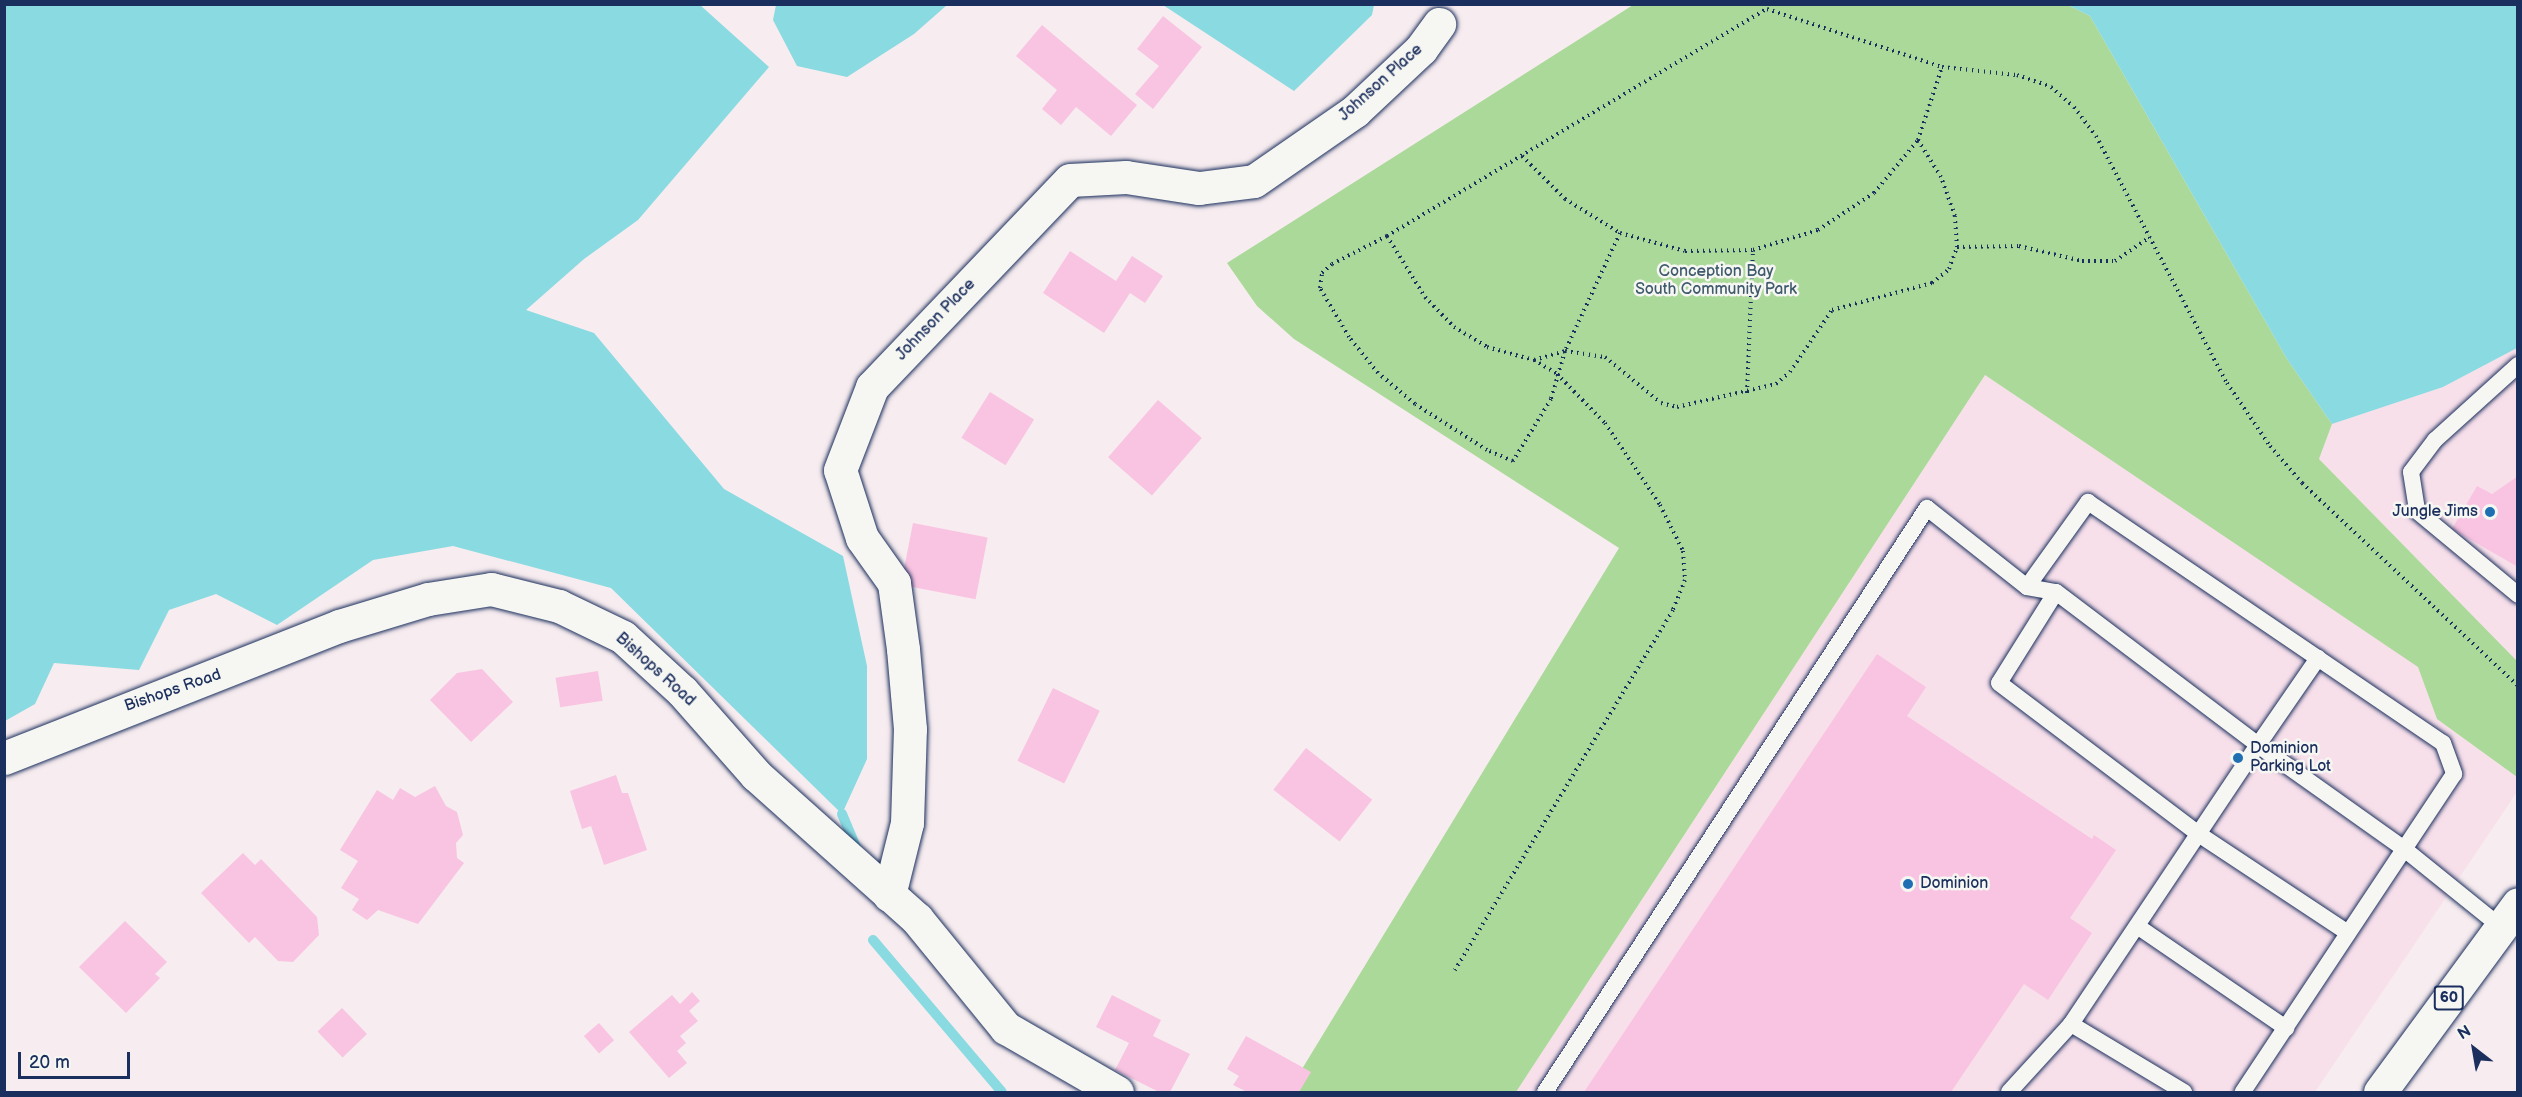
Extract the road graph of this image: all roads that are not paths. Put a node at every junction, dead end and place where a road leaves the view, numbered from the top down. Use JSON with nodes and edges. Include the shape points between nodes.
{"nodes":[{"id":1,"x":1440,"y":24,"type":"dead end"},
{"id":2,"x":2517,"y":365,"type":"edge"},
{"id":3,"x":2027,"y":587,"type":"junction"},
{"id":4,"x":2056,"y":592,"type":"junction"},
{"id":5,"x":2517,"y":595,"type":"edge"},
{"id":6,"x":2318,"y":658,"type":"junction"},
{"id":7,"x":2258,"y":745,"type":"junction"},
{"id":8,"x":4,"y":758,"type":"edge"},
{"id":9,"x":2198,"y":833,"type":"junction"},
{"id":10,"x":2403,"y":848,"type":"junction"},
{"id":11,"x":889,"y":896,"type":"junction"},
{"id":12,"x":2509,"y":916,"type":"edge"},
{"id":13,"x":2137,"y":926,"type":"junction"},
{"id":14,"x":2348,"y":933,"type":"junction"},
{"id":15,"x":2071,"y":1024,"type":"junction"},
{"id":16,"x":2286,"y":1028,"type":"junction"},
{"id":17,"x":1117,"y":1092,"type":"edge"},
{"id":18,"x":1545,"y":1092,"type":"edge"},
{"id":19,"x":2009,"y":1092,"type":"edge"},
{"id":20,"x":2184,"y":1092,"type":"edge"},
{"id":21,"x":2243,"y":1092,"type":"edge"},
{"id":22,"x":2380,"y":1092,"type":"edge"}],
"edges":[{"from":1,"to":11,"type":"street","name":"Johnson Place","via":[[1421,49],[1355,111],[1254,181],[1199,188],[1125,177],[1070,180],[872,387],[840,470],[862,538],[894,583],[903,649],[910,729],[907,823]]},
{"from":2,"to":5,"type":"lane","via":[[2435,440],[2411,472],[2417,511]]},
{"from":3,"to":4,"type":"lane"},
{"from":3,"to":6,"type":"lane","via":[[2088,502]]},
{"from":3,"to":18,"type":"lane","via":[[1927,508]]},
{"from":4,"to":7,"type":"lane"},
{"from":4,"to":9,"type":"lane","via":[[1999,682]]},
{"from":6,"to":7,"type":"lane"},
{"from":6,"to":10,"type":"lane","via":[[2443,743],[2454,774]]},
{"from":7,"to":9,"type":"lane"},
{"from":7,"to":10,"type":"lane"},
{"from":8,"to":11,"type":"street","name":"Bishops Road","via":[[339,626],[428,599],[492,589],[559,606],[623,637],[682,692],[756,776]]},
{"from":9,"to":13,"type":"lane"},
{"from":9,"to":14,"type":"lane"},
{"from":10,"to":12,"type":"lane"},
{"from":10,"to":14,"type":"lane"},
{"from":11,"to":17,"type":"street","name":"Bishops Road","via":[[917,919],[1006,1028]]},
{"from":12,"to":22,"type":"street","number":"60"},
{"from":13,"to":15,"type":"lane"},
{"from":13,"to":16,"type":"lane"},
{"from":14,"to":16,"type":"lane"},
{"from":15,"to":19,"type":"lane"},
{"from":15,"to":20,"type":"lane"},
{"from":16,"to":21,"type":"lane"}]}
